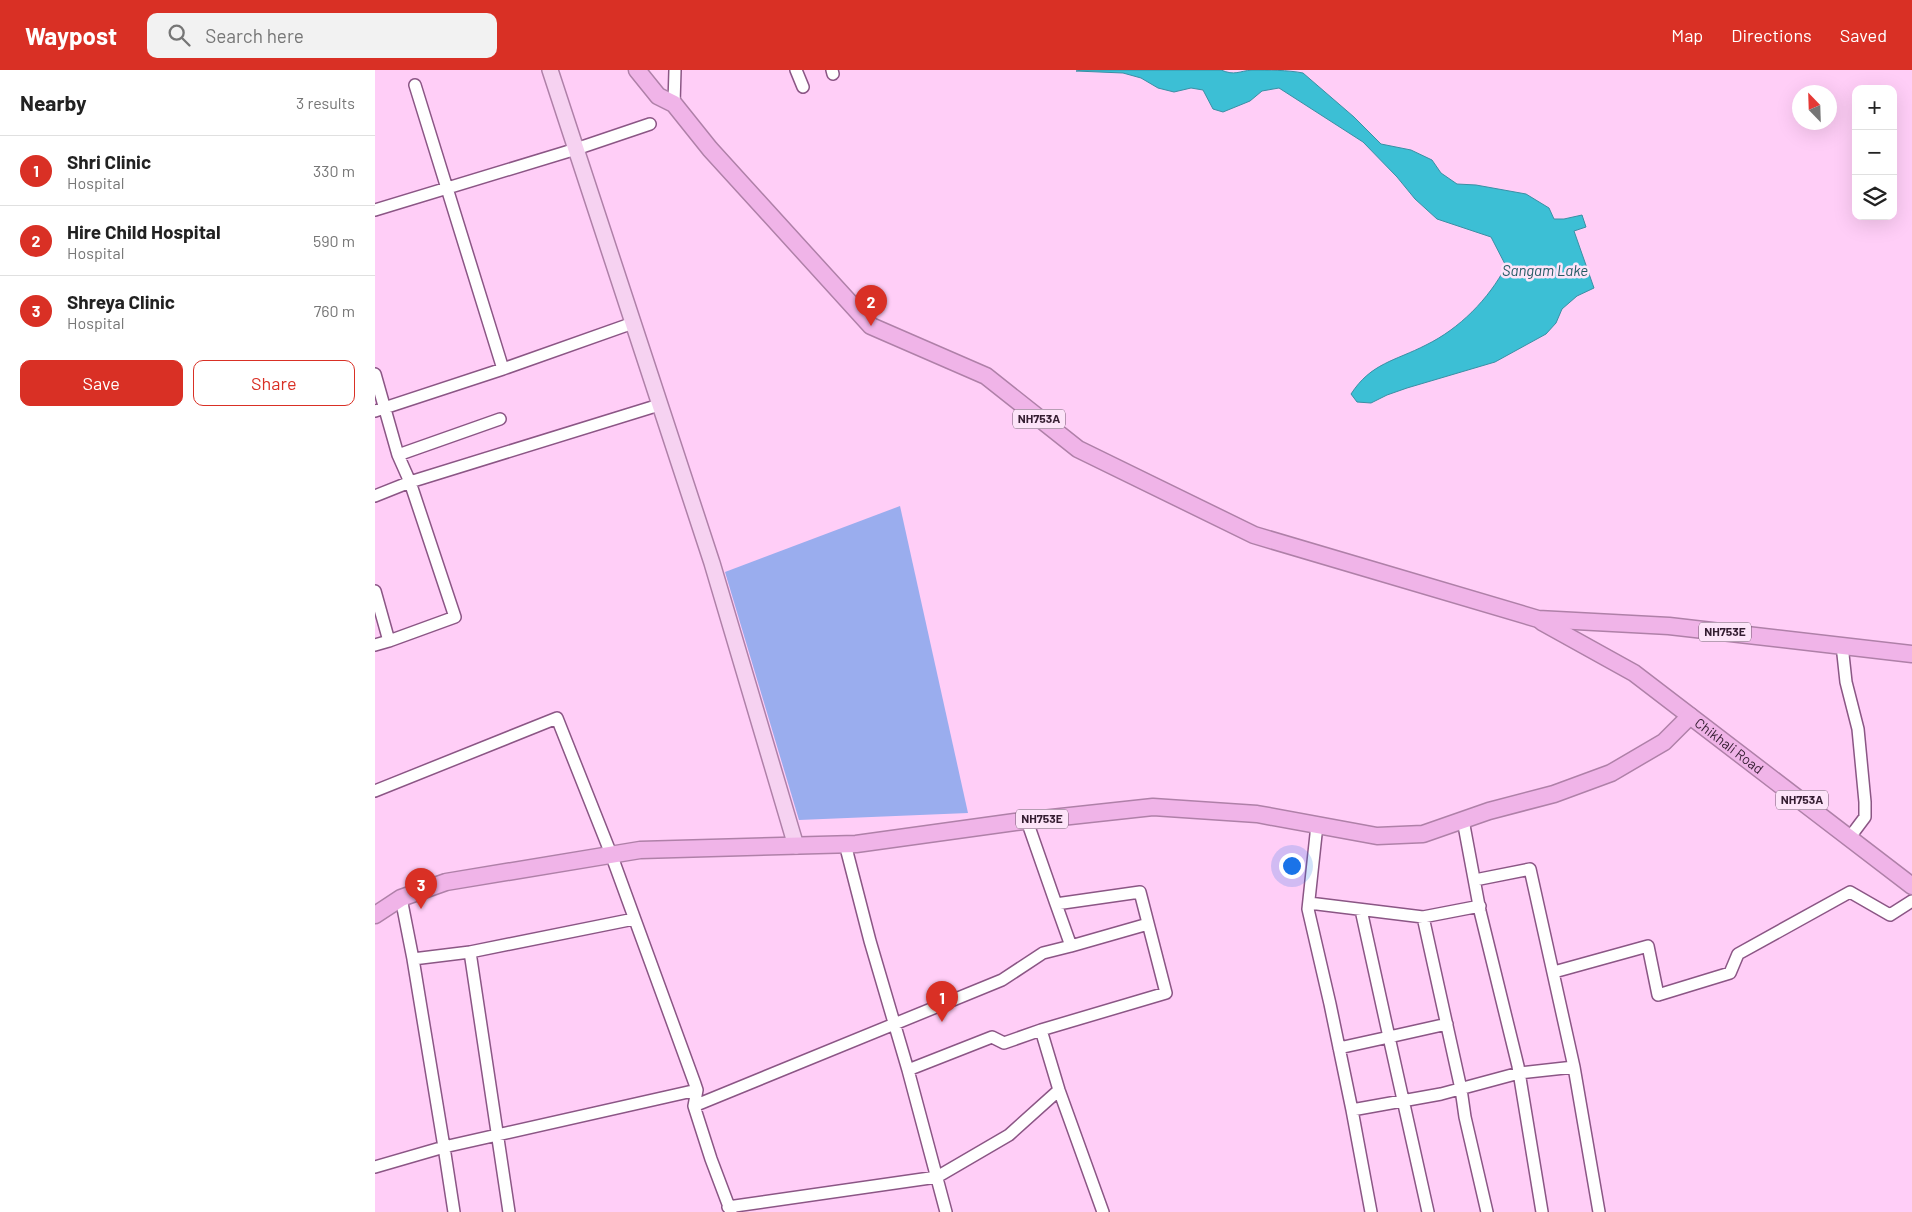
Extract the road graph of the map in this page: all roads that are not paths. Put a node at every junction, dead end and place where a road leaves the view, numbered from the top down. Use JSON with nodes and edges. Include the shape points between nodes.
{"nodes":[{"id":1,"x":550,"y":70,"type":"edge"},
{"id":2,"x":637,"y":70,"type":"edge"},
{"id":3,"x":675,"y":70,"type":"edge"},
{"id":4,"x":796,"y":70,"type":"edge"},
{"id":5,"x":415,"y":85,"type":"dead end"},
{"id":6,"x":803,"y":87,"type":"dead end"},
{"id":7,"x":674,"y":104,"type":"junction"},
{"id":8,"x":650,"y":124,"type":"dead end"},
{"id":9,"x":576,"y":149,"type":"junction"},
{"id":10,"x":447,"y":188,"type":"junction"},
{"id":11,"x":375,"y":210,"type":"edge"},
{"id":12,"x":633,"y":323,"type":"junction"},
{"id":13,"x":503,"y":369,"type":"junction"},
{"id":14,"x":375,"y":374,"type":"edge"},
{"id":15,"x":659,"y":405,"type":"junction"},
{"id":16,"x":380,"y":410,"type":"edge"},
{"id":17,"x":500,"y":418,"type":"dead end"},
{"id":18,"x":398,"y":455,"type":"junction"},
{"id":19,"x":410,"y":482,"type":"junction"},
{"id":20,"x":375,"y":496,"type":"edge"},
{"id":21,"x":375,"y":591,"type":"edge"},
{"id":22,"x":1538,"y":619,"type":"junction"},
{"id":23,"x":389,"y":641,"type":"junction"},
{"id":24,"x":375,"y":645,"type":"edge"},
{"id":25,"x":1842,"y":645,"type":"junction"},
{"id":26,"x":1912,"y":654,"type":"edge"},
{"id":27,"x":1691,"y":716,"type":"junction"},
{"id":28,"x":375,"y":791,"type":"edge"},
{"id":29,"x":1027,"y":820,"type":"junction"},
{"id":30,"x":1463,"y":820,"type":"junction"},
{"id":31,"x":1317,"y":825,"type":"junction"},
{"id":32,"x":1850,"y":837,"type":"junction"},
{"id":33,"x":845,"y":844,"type":"junction"},
{"id":34,"x":796,"y":846,"type":"junction"},
{"id":35,"x":611,"y":854,"type":"junction"},
{"id":36,"x":1475,"y":880,"type":"junction"},
{"id":37,"x":1912,"y":886,"type":"edge"},
{"id":38,"x":401,"y":898,"type":"junction"},
{"id":39,"x":1912,"y":901,"type":"edge"},
{"id":40,"x":1309,"y":903,"type":"junction"},
{"id":41,"x":1056,"y":904,"type":"junction"},
{"id":42,"x":1479,"y":906,"type":"junction"},
{"id":43,"x":1361,"y":910,"type":"junction"},
{"id":44,"x":375,"y":915,"type":"edge"},
{"id":45,"x":1423,"y":917,"type":"junction"},
{"id":46,"x":635,"y":919,"type":"junction"},
{"id":47,"x":1148,"y":924,"type":"junction"},
{"id":48,"x":1071,"y":946,"type":"junction"},
{"id":49,"x":470,"y":952,"type":"junction"},
{"id":50,"x":413,"y":959,"type":"junction"},
{"id":51,"x":1554,"y":972,"type":"junction"},
{"id":52,"x":895,"y":1024,"type":"junction"},
{"id":53,"x":1447,"y":1024,"type":"junction"},
{"id":54,"x":1041,"y":1030,"type":"junction"},
{"id":55,"x":1389,"y":1037,"type":"junction"},
{"id":56,"x":1339,"y":1048,"type":"junction"},
{"id":57,"x":1574,"y":1067,"type":"junction"},
{"id":58,"x":908,"y":1070,"type":"junction"},
{"id":59,"x":1519,"y":1074,"type":"junction"},
{"id":60,"x":1461,"y":1089,"type":"junction"},
{"id":61,"x":697,"y":1090,"type":"junction"},
{"id":62,"x":1059,"y":1090,"type":"junction"},
{"id":63,"x":1405,"y":1101,"type":"junction"},
{"id":64,"x":694,"y":1106,"type":"junction"},
{"id":65,"x":1352,"y":1110,"type":"junction"},
{"id":66,"x":496,"y":1134,"type":"junction"},
{"id":67,"x":444,"y":1147,"type":"junction"},
{"id":68,"x":375,"y":1166,"type":"edge"},
{"id":69,"x":937,"y":1177,"type":"junction"},
{"id":70,"x":729,"y":1210,"type":"edge"},
{"id":71,"x":454,"y":1212,"type":"edge"},
{"id":72,"x":509,"y":1212,"type":"edge"},
{"id":73,"x":946,"y":1212,"type":"edge"},
{"id":74,"x":1103,"y":1212,"type":"edge"},
{"id":75,"x":1371,"y":1212,"type":"edge"},
{"id":76,"x":1428,"y":1212,"type":"edge"},
{"id":77,"x":1487,"y":1212,"type":"edge"},
{"id":78,"x":1542,"y":1212,"type":"edge"},
{"id":79,"x":1599,"y":1212,"type":"edge"}],
"edges":[{"from":1,"to":9,"type":"main road"},
{"from":2,"to":7,"type":"highway","number":"NH753A","via":[[659,96]]},
{"from":3,"to":7,"type":"street"},
{"from":4,"to":6,"type":"street"},
{"from":5,"to":10,"type":"street"},
{"from":7,"to":22,"type":"highway","number":"NH753A","via":[[710,149],[871,326],[986,376],[1078,448],[1254,535]]},
{"from":8,"to":9,"type":"street"},
{"from":9,"to":10,"type":"street"},
{"from":9,"to":12,"type":"main road"},
{"from":10,"to":11,"type":"street"},
{"from":10,"to":13,"type":"street"},
{"from":12,"to":13,"type":"street"},
{"from":12,"to":15,"type":"main road"},
{"from":13,"to":16,"type":"street"},
{"from":14,"to":16,"type":"street"},
{"from":15,"to":19,"type":"street"},
{"from":15,"to":34,"type":"main road","via":[[712,563]]},
{"from":16,"to":18,"type":"street"},
{"from":17,"to":18,"type":"street"},
{"from":18,"to":19,"type":"street"},
{"from":19,"to":20,"type":"street"},
{"from":19,"to":23,"type":"street","via":[[455,617]]},
{"from":21,"to":23,"type":"street"},
{"from":22,"to":25,"type":"highway","number":"NH753E","via":[[1669,626]]},
{"from":22,"to":27,"type":"highway","name":"Chikhali Road","number":"NH753A","via":[[1634,673]]},
{"from":23,"to":24,"type":"street"},
{"from":25,"to":26,"type":"highway","number":"NH753E"},
{"from":25,"to":32,"type":"street","via":[[1846,682],[1858,728],[1865,802],[1865,817]]},
{"from":27,"to":30,"type":"highway","number":"NH753E","via":[[1664,742],[1611,773],[1554,794]]},
{"from":27,"to":32,"type":"highway","name":"Chikhali Road","number":"NH753A"},
{"from":28,"to":35,"type":"street","via":[[557,718]]},
{"from":29,"to":31,"type":"highway","number":"NH753E","via":[[1153,807],[1257,814]]},
{"from":29,"to":33,"type":"highway","number":"NH753E"},
{"from":29,"to":41,"type":"street"},
{"from":30,"to":31,"type":"highway","number":"NH753E","via":[[1423,834],[1377,836]]},
{"from":30,"to":36,"type":"street"},
{"from":31,"to":40,"type":"street"},
{"from":32,"to":37,"type":"highway","name":"Chikhali Road","number":"NH753A"},
{"from":33,"to":34,"type":"highway","number":"NH753E"},
{"from":33,"to":52,"type":"street"},
{"from":34,"to":35,"type":"highway","number":"NH753E","via":[[640,850]]},
{"from":35,"to":38,"type":"highway","number":"NH753E","via":[[446,882]]},
{"from":35,"to":46,"type":"street"},
{"from":36,"to":42,"type":"street"},
{"from":36,"to":51,"type":"street","via":[[1530,869]]},
{"from":38,"to":44,"type":"highway","number":"NH753E"},
{"from":38,"to":50,"type":"street"},
{"from":39,"to":51,"type":"street","via":[[1890,915],[1850,892],[1738,954],[1730,973],[1658,994],[1648,946]]},
{"from":40,"to":43,"type":"street"},
{"from":40,"to":56,"type":"street"},
{"from":41,"to":47,"type":"street","via":[[1140,892]]},
{"from":41,"to":48,"type":"street"},
{"from":42,"to":45,"type":"street"},
{"from":42,"to":59,"type":"street"},
{"from":43,"to":45,"type":"street"},
{"from":43,"to":55,"type":"street"},
{"from":45,"to":53,"type":"street"},
{"from":46,"to":49,"type":"street"},
{"from":46,"to":61,"type":"street"},
{"from":47,"to":48,"type":"street"},
{"from":47,"to":54,"type":"street","via":[[1166,992]]},
{"from":48,"to":52,"type":"street","via":[[1043,953],[1002,980]]},
{"from":49,"to":50,"type":"street"},
{"from":49,"to":66,"type":"street"},
{"from":50,"to":67,"type":"street"},
{"from":51,"to":57,"type":"street"},
{"from":52,"to":58,"type":"street"},
{"from":52,"to":64,"type":"street"},
{"from":53,"to":55,"type":"street"},
{"from":53,"to":60,"type":"street"},
{"from":54,"to":58,"type":"street","via":[[1004,1043],[992,1037]]},
{"from":54,"to":62,"type":"street"},
{"from":55,"to":56,"type":"street"},
{"from":55,"to":63,"type":"street"},
{"from":56,"to":65,"type":"street"},
{"from":57,"to":59,"type":"street"},
{"from":57,"to":79,"type":"street"},
{"from":58,"to":69,"type":"street"},
{"from":59,"to":60,"type":"street"},
{"from":59,"to":78,"type":"street"},
{"from":60,"to":63,"type":"street"},
{"from":60,"to":77,"type":"street"},
{"from":61,"to":64,"type":"street"},
{"from":61,"to":66,"type":"street"},
{"from":62,"to":69,"type":"street","via":[[1009,1135]]},
{"from":62,"to":74,"type":"street"},
{"from":63,"to":65,"type":"street"},
{"from":63,"to":76,"type":"street"},
{"from":64,"to":70,"type":"street"},
{"from":65,"to":75,"type":"street"},
{"from":66,"to":67,"type":"street"},
{"from":66,"to":72,"type":"street"},
{"from":67,"to":68,"type":"street"},
{"from":67,"to":71,"type":"street"},
{"from":69,"to":70,"type":"street"},
{"from":69,"to":73,"type":"street"}]}
